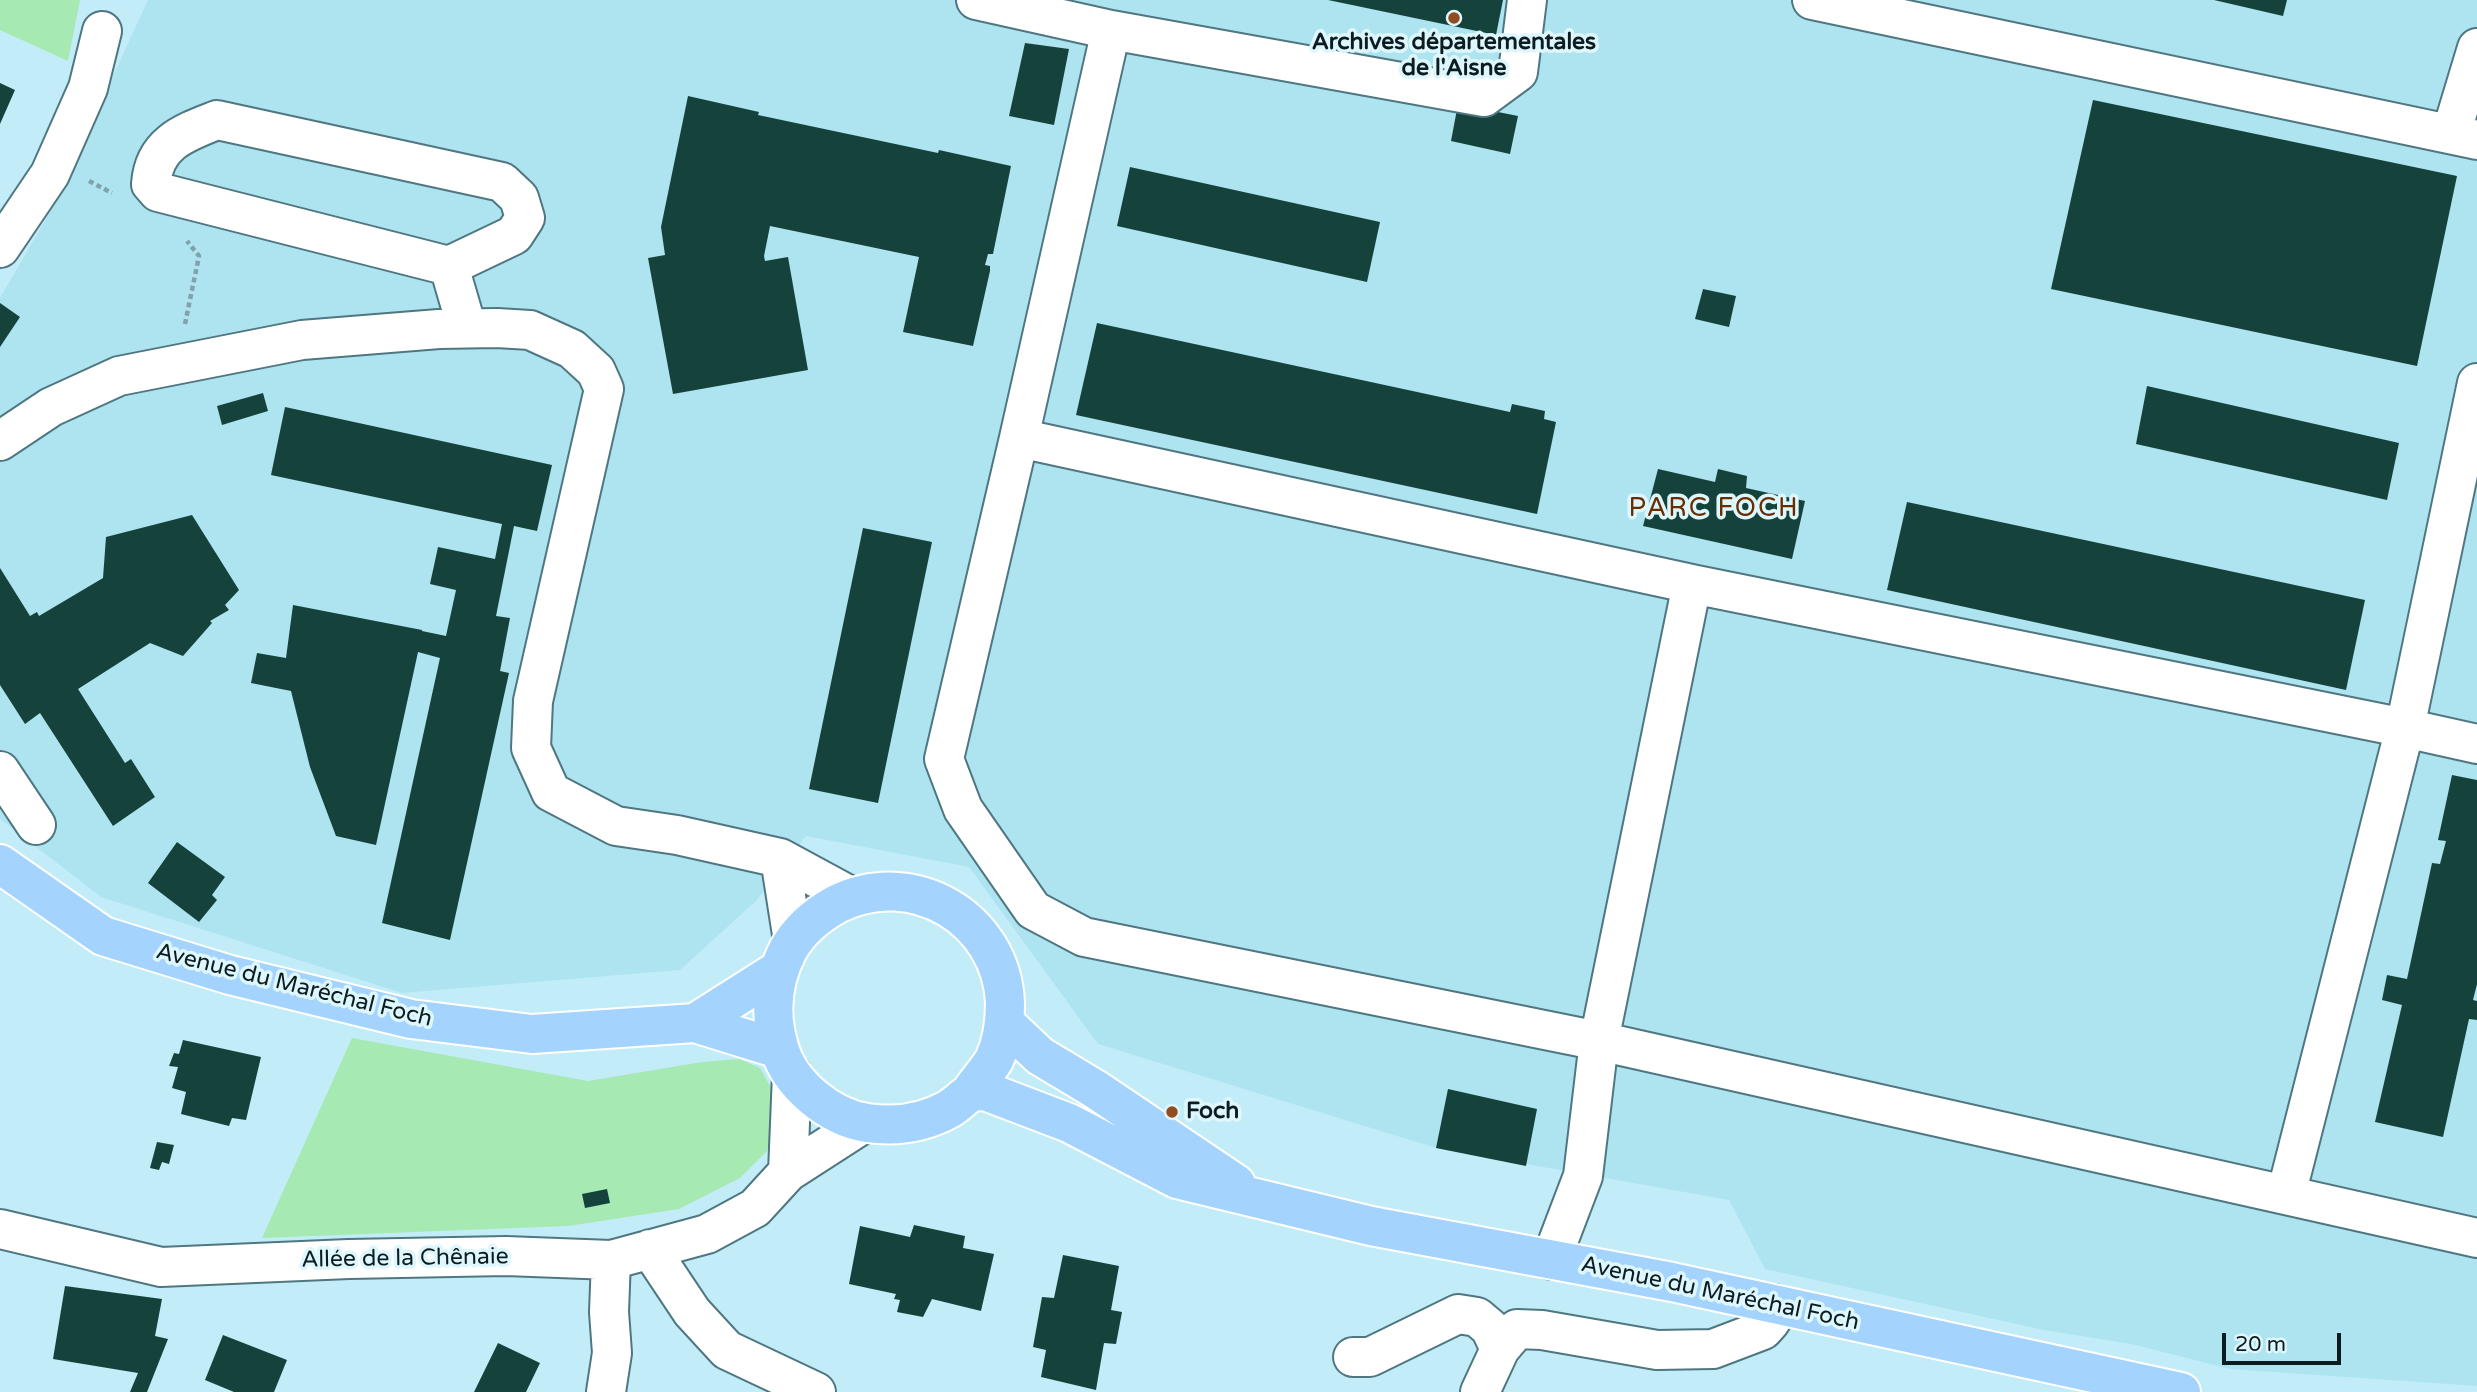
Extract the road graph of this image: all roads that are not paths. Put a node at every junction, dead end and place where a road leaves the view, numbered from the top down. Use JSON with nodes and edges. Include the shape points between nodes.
{"nodes":[{"id":1,"x":976,"y":0,"type":"edge"},
{"id":2,"x":1527,"y":0,"type":"edge"},
{"id":3,"x":1812,"y":0,"type":"edge"},
{"id":4,"x":1111,"y":30,"type":"junction"},
{"id":5,"x":102,"y":31,"type":"dead end"},
{"id":6,"x":2477,"y":48,"type":"edge"},
{"id":7,"x":2464,"y":137,"type":"edge"},
{"id":8,"x":0,"y":248,"type":"edge"},
{"id":9,"x":449,"y":266,"type":"junction"},
{"id":10,"x":467,"y":328,"type":"junction"},
{"id":11,"x":2477,"y":383,"type":"edge"},
{"id":12,"x":1019,"y":438,"type":"junction"},
{"id":13,"x":0,"y":441,"type":"edge"},
{"id":14,"x":1692,"y":584,"type":"junction"},
{"id":15,"x":2405,"y":728,"type":"junction"},
{"id":16,"x":2477,"y":744,"type":"edge"},
{"id":17,"x":0,"y":771,"type":"edge"},
{"id":18,"x":36,"y":825,"type":"dead end"},
{"id":19,"x":780,"y":858,"type":"junction"},
{"id":20,"x":0,"y":864,"type":"edge"},
{"id":21,"x":852,"y":897,"type":"junction"},
{"id":22,"x":785,"y":956,"type":"junction"},
{"id":23,"x":695,"y":1023,"type":"junction"},
{"id":24,"x":1005,"y":1023,"type":"junction"},
{"id":25,"x":1599,"y":1041,"type":"junction"},
{"id":26,"x":786,"y":1062,"type":"junction"},
{"id":27,"x":972,"y":1090,"type":"junction"},
{"id":28,"x":864,"y":1123,"type":"junction"},
{"id":29,"x":788,"y":1172,"type":"junction"},
{"id":30,"x":2286,"y":1195,"type":"junction"},
{"id":31,"x":1258,"y":1199,"type":"junction"},
{"id":32,"x":0,"y":1229,"type":"edge"},
{"id":33,"x":2477,"y":1237,"type":"edge"},
{"id":34,"x":650,"y":1249,"type":"junction"},
{"id":35,"x":611,"y":1259,"type":"junction"},
{"id":36,"x":1551,"y":1260,"type":"junction"},
{"id":37,"x":1774,"y":1304,"type":"junction"},
{"id":38,"x":1500,"y":1349,"type":"junction"},
{"id":39,"x":1353,"y":1357,"type":"dead end"},
{"id":40,"x":606,"y":1392,"type":"edge"},
{"id":41,"x":816,"y":1392,"type":"edge"},
{"id":42,"x":1480,"y":1392,"type":"edge"},
{"id":43,"x":2181,"y":1392,"type":"edge"}],
"edges":[{"from":1,"to":4,"type":"street"},
{"from":2,"to":4,"type":"street","via":[[1518,72],[1484,97]]},
{"from":3,"to":7,"type":"street"},
{"from":4,"to":12,"type":"street"},
{"from":5,"to":8,"type":"street","via":[[88,88],[50,174]]},
{"from":6,"to":7,"type":"street"},
{"from":9,"to":9,"type":"street","via":[[514,235],[525,218],[519,198],[502,182],[217,120],[186,132],[162,150],[152,170],[151,184],[158,192]]},
{"from":9,"to":10,"type":"street"},
{"from":10,"to":13,"type":"street","via":[[302,340],[119,376],[51,407]]},
{"from":10,"to":19,"type":"street","via":[[530,330],[572,349],[596,372],[604,389],[533,701],[531,748],[551,792],[616,826]]},
{"from":11,"to":15,"type":"street"},
{"from":12,"to":14,"type":"street"},
{"from":12,"to":25,"type":"street","via":[[944,759],[963,809],[1033,910],[1084,937]]},
{"from":14,"to":15,"type":"street"},
{"from":14,"to":25,"type":"street"},
{"from":15,"to":16,"type":"street"},
{"from":15,"to":30,"type":"street"},
{"from":17,"to":18,"type":"street"},
{"from":19,"to":21,"type":"street"},
{"from":19,"to":22,"type":"street"},
{"from":20,"to":23,"type":"main road","name":"Avenue du Maréchal Foch","via":[[103,936],[230,975],[411,1019],[531,1034]]},
{"from":21,"to":22,"type":"main road","via":[[819,914]]},
{"from":21,"to":24,"type":"main road","via":[[891,891],[917,895],[964,917],[989,947],[1004,984]]},
{"from":22,"to":23,"type":"main road"},
{"from":22,"to":26,"type":"main road","via":[[772,1011]]},
{"from":23,"to":26,"type":"main road"},
{"from":24,"to":27,"type":"main road","via":[[994,1059]]},
{"from":24,"to":31,"type":"main road","via":[[1040,1056]]},
{"from":25,"to":30,"type":"street"},
{"from":25,"to":36,"type":"street","via":[[1583,1176]]},
{"from":26,"to":28,"type":"main road","via":[[811,1096],[836,1113]]},
{"from":26,"to":29,"type":"street"},
{"from":27,"to":28,"type":"main road","via":[[949,1108],[922,1120]]},
{"from":27,"to":31,"type":"main road","name":"Avenue du Maréchal Foch","via":[[1069,1123],[1177,1179]]},
{"from":28,"to":29,"type":"street","name":"Allée de la Chênaie"},
{"from":29,"to":34,"type":"street","name":"Allée de la Chênaie","via":[[755,1208],[707,1234]]},
{"from":30,"to":33,"type":"street"},
{"from":31,"to":36,"type":"main road","name":"Avenue du Maréchal Foch"},
{"from":32,"to":35,"type":"street","name":"Allée de la Chênaie","via":[[161,1267],[506,1256]]},
{"from":34,"to":35,"type":"street","name":"Allée de la Chênaie"},
{"from":34,"to":41,"type":"street","via":[[692,1312],[727,1350]]},
{"from":35,"to":40,"type":"street","via":[[612,1353]]},
{"from":36,"to":37,"type":"main road","name":"Avenue du Maréchal Foch"},
{"from":37,"to":38,"type":"street","via":[[1771,1321],[1763,1330],[1713,1349],[1657,1350],[1542,1329],[1517,1329]]},
{"from":37,"to":43,"type":"main road","name":"Avenue du Maréchal Foch"},
{"from":38,"to":39,"type":"street","via":[[1490,1328],[1477,1317],[1458,1314],[1370,1356]]},
{"from":38,"to":42,"type":"street"}]}
